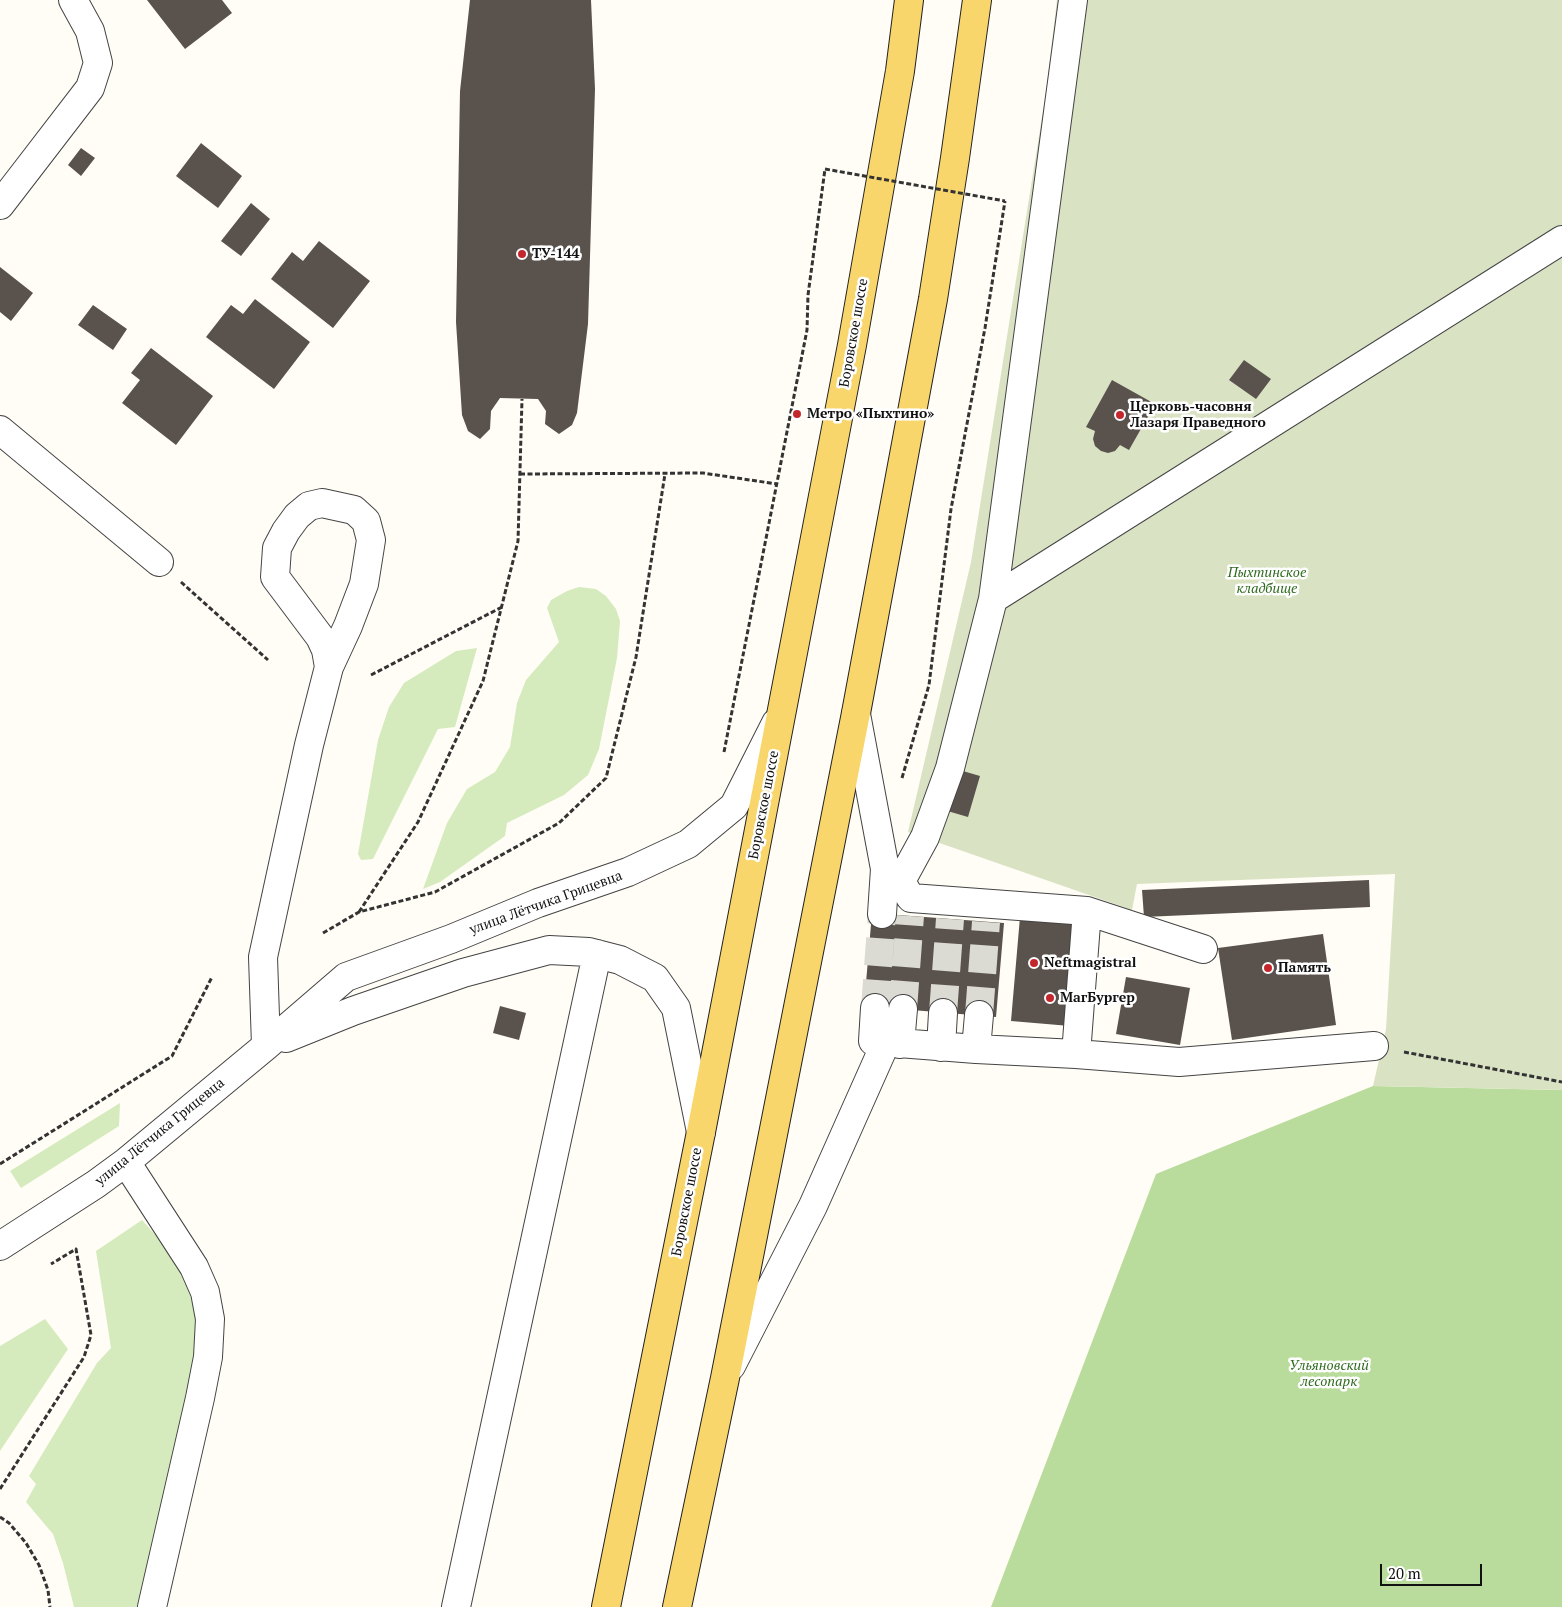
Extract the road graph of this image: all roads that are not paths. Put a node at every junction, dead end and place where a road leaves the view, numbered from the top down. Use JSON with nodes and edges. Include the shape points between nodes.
{"nodes":[{"id":1,"x":73,"y":0,"type":"edge"},
{"id":2,"x":909,"y":0,"type":"edge"},
{"id":3,"x":977,"y":0,"type":"edge"},
{"id":4,"x":1073,"y":0,"type":"edge"},
{"id":5,"x":0,"y":205,"type":"edge"},
{"id":6,"x":1562,"y":240,"type":"edge"},
{"id":7,"x":0,"y":430,"type":"edge"},
{"id":8,"x":159,"y":562,"type":"road end"},
{"id":9,"x":993,"y":599,"type":"junction"},
{"id":10,"x":329,"y":667,"type":"junction"},
{"id":11,"x":782,"y":712,"type":"junction"},
{"id":12,"x":856,"y":713,"type":"junction"},
{"id":13,"x":902,"y":891,"type":"junction"},
{"id":14,"x":1087,"y":912,"type":"junction"},
{"id":15,"x":882,"y":914,"type":"tunnel mouth"},
{"id":16,"x":1203,"y":948,"type":"dead end"},
{"id":17,"x":597,"y":954,"type":"junction"},
{"id":18,"x":875,"y":1008,"type":"tunnel mouth"},
{"id":19,"x":903,"y":1010,"type":"tunnel mouth"},
{"id":20,"x":943,"y":1013,"type":"tunnel mouth"},
{"id":21,"x":979,"y":1015,"type":"tunnel mouth"},
{"id":22,"x":893,"y":1043,"type":"junction"},
{"id":23,"x":266,"y":1046,"type":"junction"},
{"id":24,"x":1374,"y":1046,"type":"road end"},
{"id":25,"x":941,"y":1047,"type":"junction"},
{"id":26,"x":976,"y":1049,"type":"junction"},
{"id":27,"x":1076,"y":1054,"type":"junction"},
{"id":28,"x":701,"y":1132,"type":"junction"},
{"id":29,"x":126,"y":1162,"type":"junction"},
{"id":30,"x":0,"y":1246,"type":"edge"},
{"id":31,"x":725,"y":1378,"type":"junction"},
{"id":32,"x":152,"y":1607,"type":"edge"},
{"id":33,"x":456,"y":1607,"type":"edge"},
{"id":34,"x":606,"y":1607,"type":"edge"},
{"id":35,"x":677,"y":1607,"type":"edge"}],
"edges":[{"from":1,"to":5,"type":"street","via":[[90,31],[98,63],[90,88]]},
{"from":2,"to":11,"type":"main road","name":"Боровское шоссе","via":[[900,71],[856,326]]},
{"from":3,"to":12,"type":"main road","via":[[933,299]]},
{"from":4,"to":9,"type":"street"},
{"from":6,"to":9,"type":"street"},
{"from":7,"to":8,"type":"street"},
{"from":9,"to":13,"type":"street","via":[[950,768]]},
{"from":10,"to":10,"type":"street","via":[[364,584],[371,540],[366,522],[354,510],[322,503],[309,506],[286,531],[277,548],[275,577],[320,636]]},
{"from":10,"to":23,"type":"street","via":[[263,957]]},
{"from":11,"to":23,"type":"street","name":"улица Лётчика Грицевца","via":[[734,806],[688,844],[628,872],[346,977]]},
{"from":11,"to":28,"type":"main road","name":"Боровское шоссе"},
{"from":12,"to":13,"type":"street"},
{"from":12,"to":31,"type":"main road"},
{"from":13,"to":14,"type":"street","via":[[951,910]]},
{"from":13,"to":15,"type":"street"},
{"from":14,"to":16,"type":"street"},
{"from":14,"to":27,"type":"street"},
{"from":17,"to":23,"type":"street","name":"улица Лётчика Грицевца","via":[[549,950],[463,973],[353,1011]]},
{"from":17,"to":28,"type":"street","name":"улица Лётчика Грицевца","via":[[620,960],[655,978],[676,1008]]},
{"from":17,"to":33,"type":"street"},
{"from":18,"to":22,"type":"street","via":[[873,1041]]},
{"from":19,"to":22,"type":"street"},
{"from":20,"to":25,"type":"street"},
{"from":21,"to":26,"type":"street"},
{"from":22,"to":25,"type":"street"},
{"from":22,"to":31,"type":"street"},
{"from":23,"to":29,"type":"street","name":"улица Лётчика Грицевца"},
{"from":24,"to":27,"type":"street","via":[[1179,1062]]},
{"from":25,"to":26,"type":"street"},
{"from":26,"to":27,"type":"street"},
{"from":28,"to":34,"type":"main road","name":"Боровское шоссе"},
{"from":29,"to":30,"type":"street","name":"улица Лётчика Грицевца"},
{"from":29,"to":32,"type":"street","via":[[194,1267],[205,1292],[210,1319],[208,1357],[200,1398]]},
{"from":31,"to":35,"type":"main road"}]}
